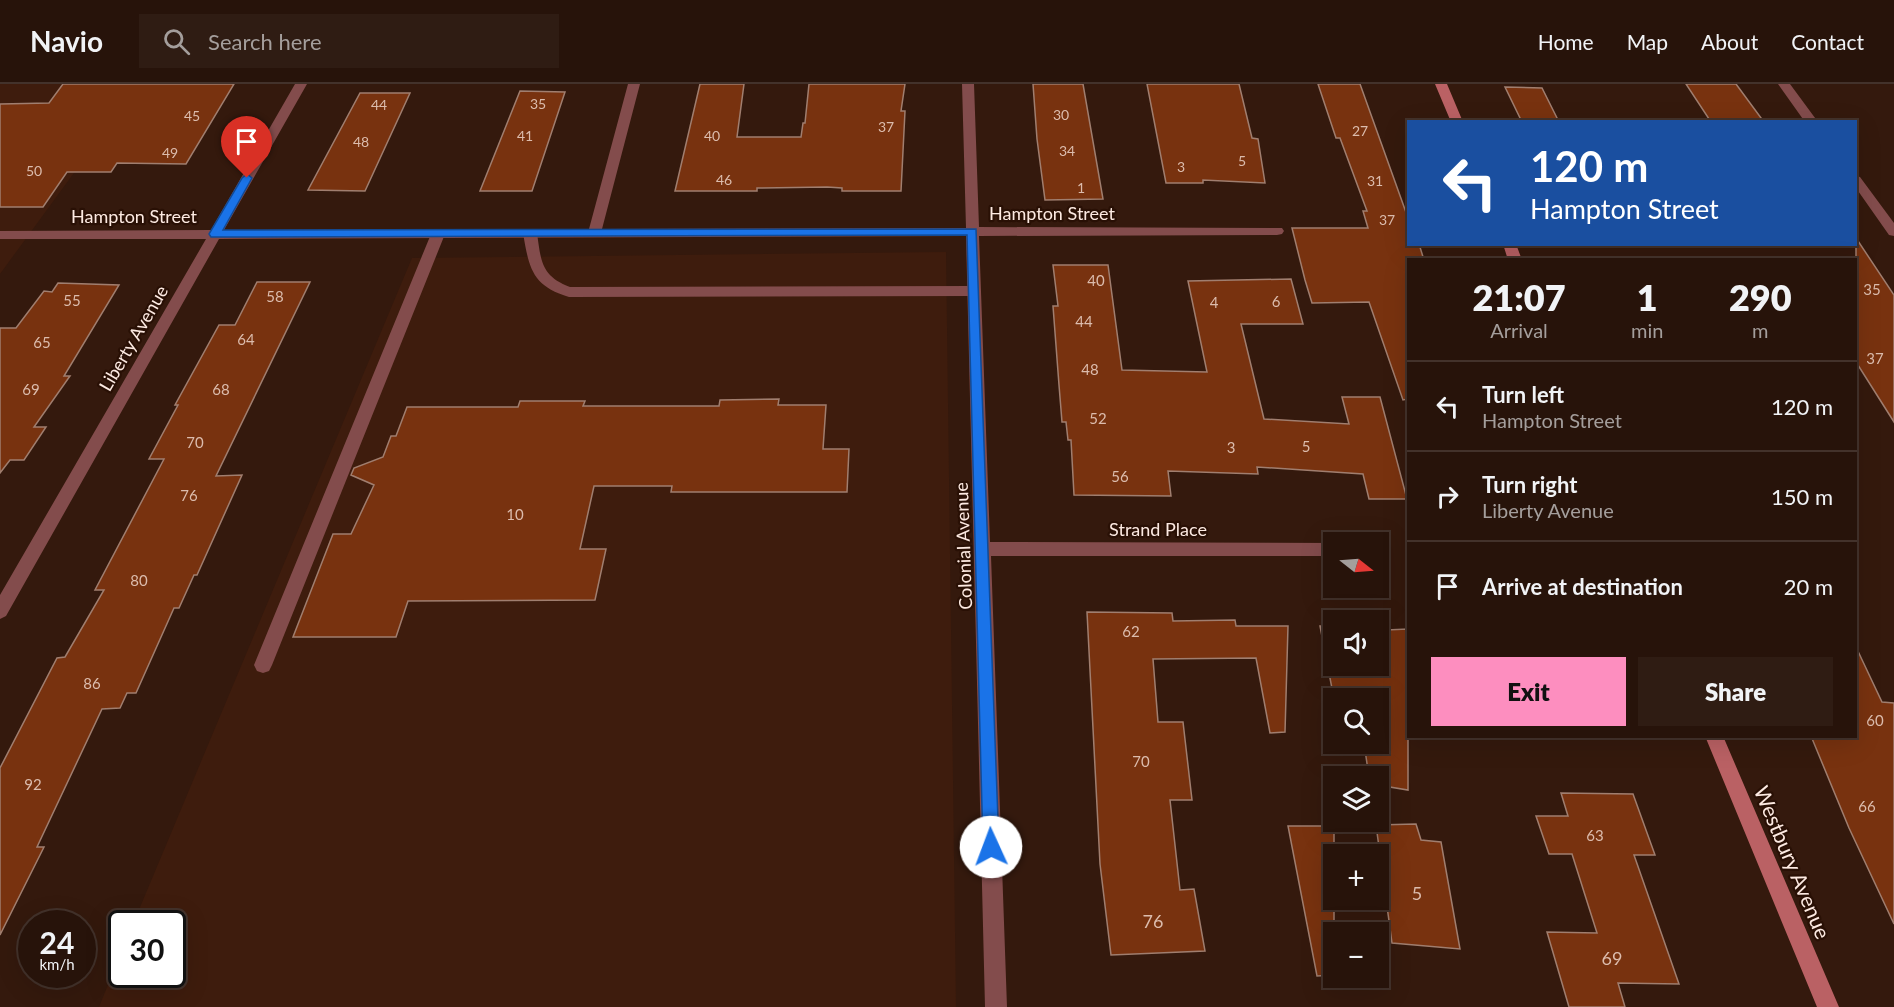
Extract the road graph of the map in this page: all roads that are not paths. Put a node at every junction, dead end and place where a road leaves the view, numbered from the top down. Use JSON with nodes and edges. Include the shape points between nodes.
{"nodes":[{"id":1,"x":301,"y":84,"type":"edge"},
{"id":2,"x":634,"y":84,"type":"edge"},
{"id":3,"x":968,"y":84,"type":"edge"},
{"id":4,"x":1442,"y":84,"type":"edge"},
{"id":5,"x":1784,"y":84,"type":"edge"},
{"id":6,"x":1456,"y":120,"type":"edge"},
{"id":7,"x":1811,"y":120,"type":"edge"},
{"id":8,"x":1857,"y":181,"type":"edge"},
{"id":9,"x":1277,"y":231,"type":"dead end"},
{"id":10,"x":972,"y":232,"type":"junction"},
{"id":11,"x":1894,"y":232,"type":"edge"},
{"id":12,"x":530,"y":233,"type":"junction"},
{"id":13,"x":594,"y":233,"type":"junction"},
{"id":14,"x":215,"y":234,"type":"junction"},
{"id":15,"x":438,"y":234,"type":"junction"},
{"id":16,"x":0,"y":235,"type":"edge"},
{"id":17,"x":974,"y":291,"type":"junction"},
{"id":18,"x":982,"y":549,"type":"junction"},
{"id":19,"x":1323,"y":549,"type":"edge"},
{"id":20,"x":0,"y":611,"type":"edge"},
{"id":21,"x":263,"y":665,"type":"dead end"},
{"id":22,"x":1715,"y":738,"type":"edge"},
{"id":23,"x":996,"y":1007,"type":"edge"},
{"id":24,"x":1828,"y":1007,"type":"edge"}],
"edges":[{"from":1,"to":14,"type":"street","name":"Liberty Avenue"},
{"from":2,"to":13,"type":"street"},
{"from":3,"to":10,"type":"street","name":"Colonial Avenue"},
{"from":4,"to":6,"type":"main road"},
{"from":5,"to":7,"type":"street"},
{"from":8,"to":11,"type":"street"},
{"from":9,"to":10,"type":"street","name":"Hampton Street"},
{"from":10,"to":13,"type":"street","name":"Hampton Street"},
{"from":10,"to":17,"type":"street","name":"Colonial Avenue"},
{"from":12,"to":13,"type":"street","name":"Hampton Street"},
{"from":12,"to":15,"type":"street","name":"Hampton Street"},
{"from":12,"to":17,"type":"street","via":[[536,266],[548,285],[569,292]]},
{"from":14,"to":15,"type":"street","name":"Hampton Street"},
{"from":14,"to":16,"type":"street","name":"Hampton Street"},
{"from":14,"to":20,"type":"street","name":"Liberty Avenue"},
{"from":15,"to":21,"type":"street"},
{"from":17,"to":18,"type":"street","name":"Colonial Avenue"},
{"from":18,"to":19,"type":"street","name":"Strand Place"},
{"from":18,"to":23,"type":"street","name":"Colonial Avenue"},
{"from":22,"to":24,"type":"main road","name":"Westbury Avenue"}]}
